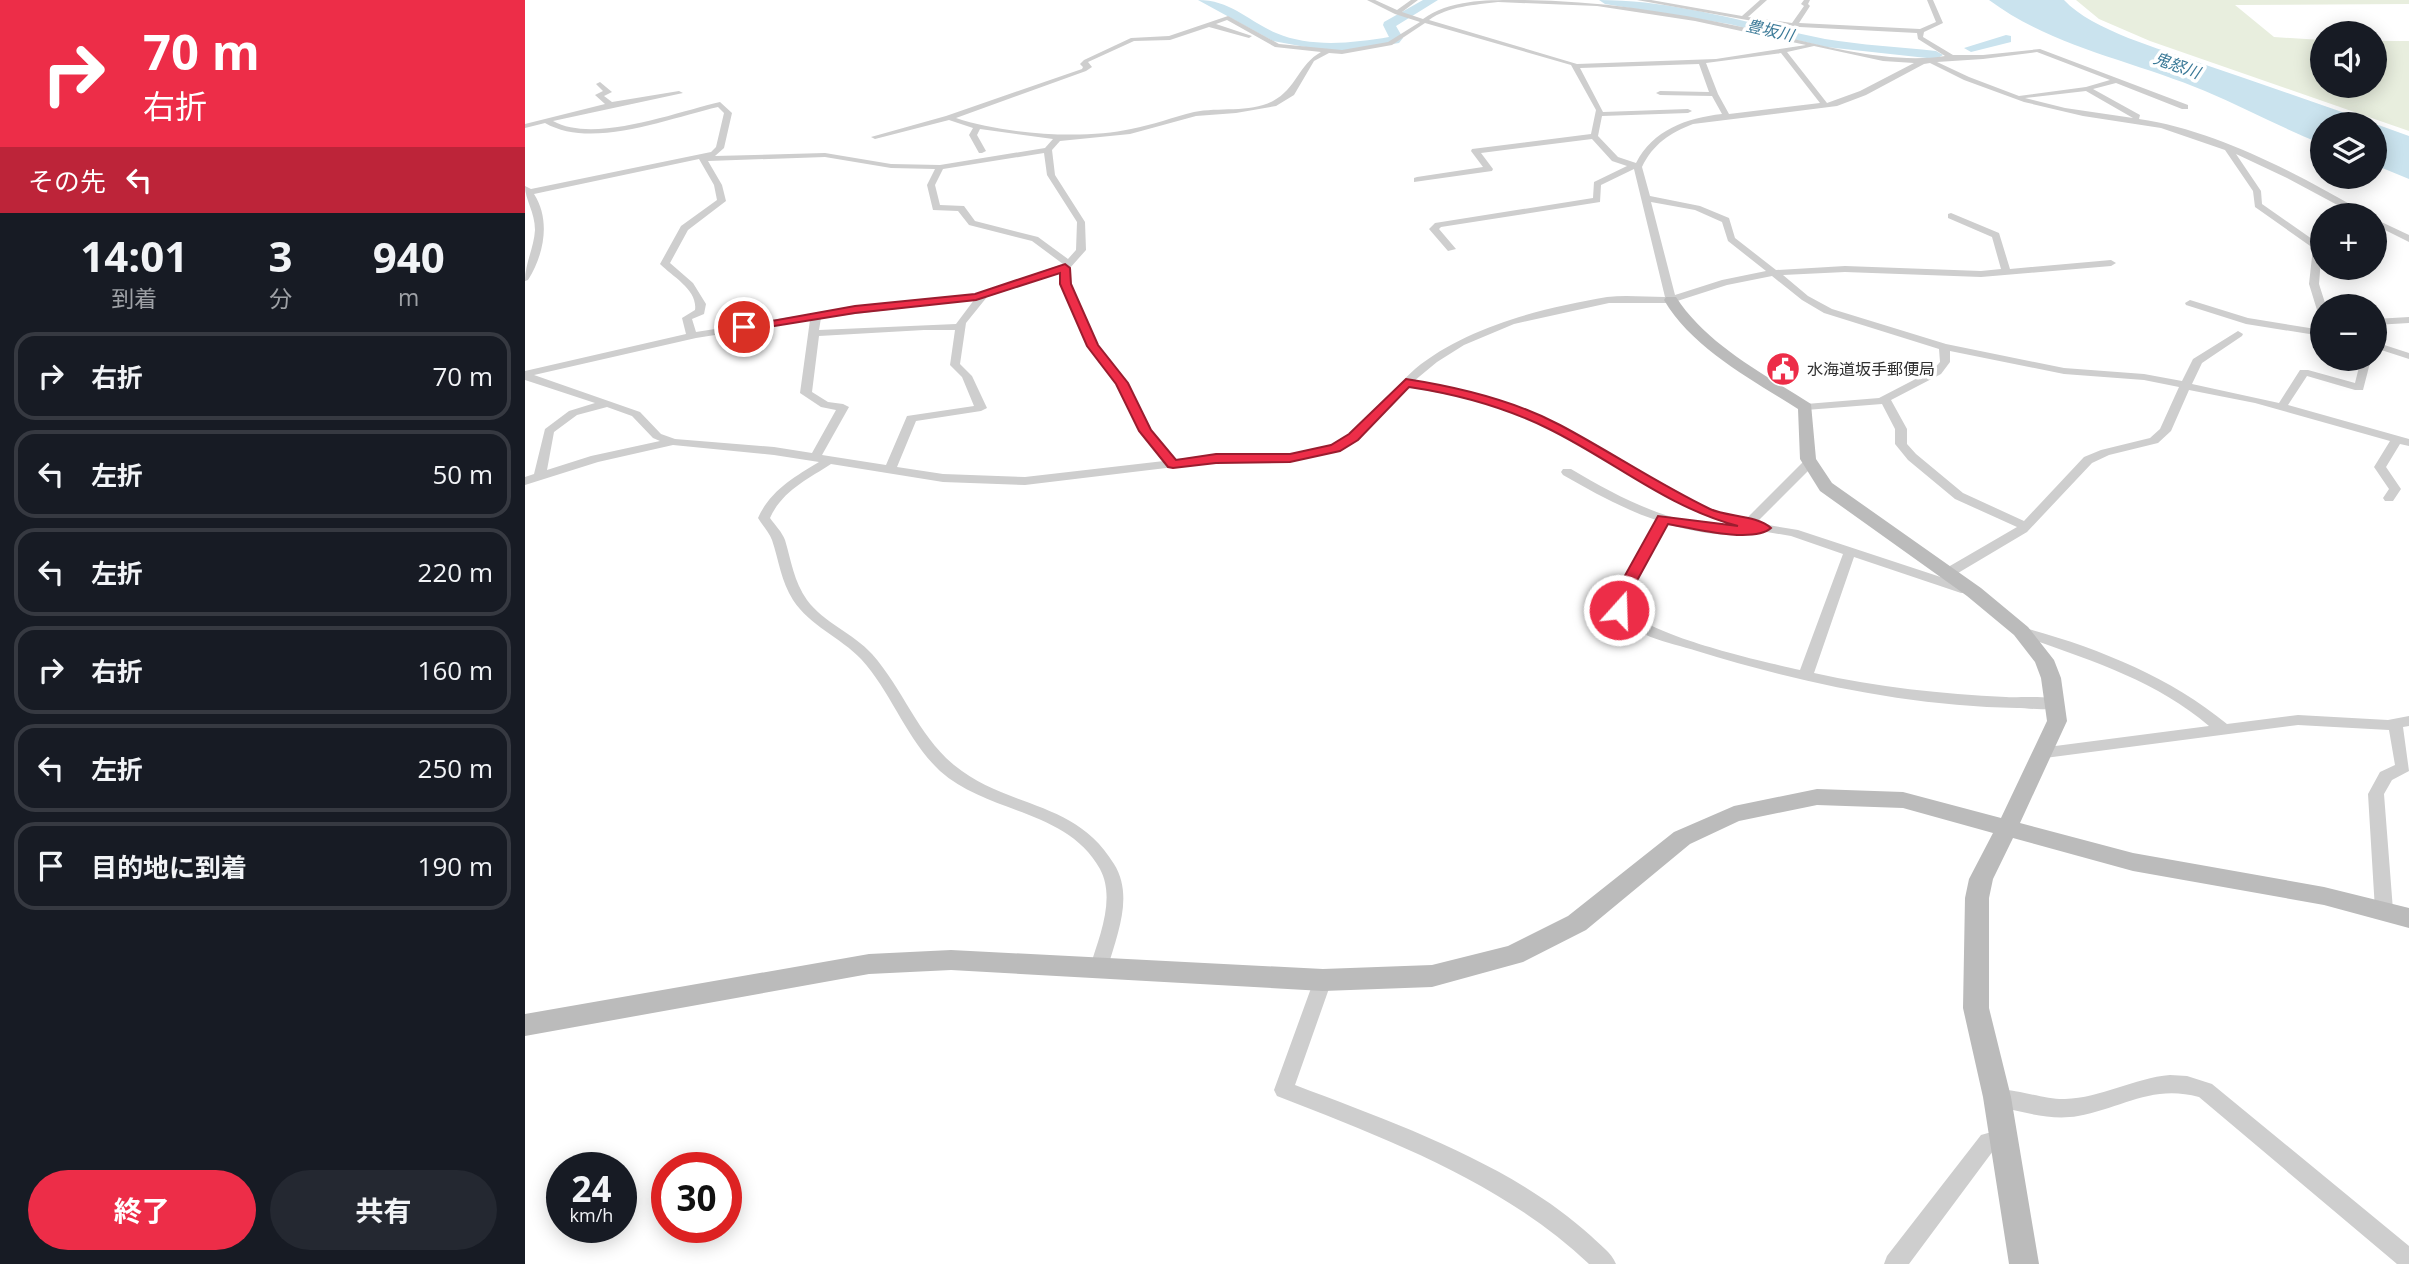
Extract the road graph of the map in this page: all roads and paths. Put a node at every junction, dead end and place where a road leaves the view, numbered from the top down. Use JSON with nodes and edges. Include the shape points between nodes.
{"nodes":[{"id":1,"x":1370,"y":0,"type":"edge"},
{"id":2,"x":1415,"y":0,"type":"edge"},
{"id":3,"x":1640,"y":0,"type":"edge"},
{"id":4,"x":1764,"y":0,"type":"edge"},
{"id":5,"x":1807,"y":0,"type":"edge"},
{"id":6,"x":1924,"y":0,"type":"edge"},
{"id":7,"x":1930,"y":0,"type":"edge"},
{"id":8,"x":1936,"y":10,"type":"junction"},
{"id":9,"x":1398,"y":14,"type":"junction"},
{"id":10,"x":1744,"y":17,"type":"junction"},
{"id":11,"x":1422,"y":21,"type":"junction"},
{"id":12,"x":1207,"y":24,"type":"junction"},
{"id":13,"x":1794,"y":25,"type":"junction"},
{"id":14,"x":1921,"y":31,"type":"junction"},
{"id":15,"x":1260,"y":38,"type":"junction"},
{"id":16,"x":1819,"y":45,"type":"junction"},
{"id":17,"x":1783,"y":51,"type":"junction"},
{"id":18,"x":1326,"y":52,"type":"junction"},
{"id":19,"x":1950,"y":56,"type":"junction"},
{"id":20,"x":1702,"y":62,"type":"junction"},
{"id":21,"x":1922,"y":62,"type":"junction"},
{"id":22,"x":1933,"y":62,"type":"junction"},
{"id":23,"x":1576,"y":66,"type":"junction"},
{"id":24,"x":2115,"y":80,"type":"junction"},
{"id":25,"x":600,"y":84,"type":"dead end"},
{"id":26,"x":2087,"y":89,"type":"junction"},
{"id":27,"x":679,"y":93,"type":"dead end"},
{"id":28,"x":1660,"y":93,"type":"dead end"},
{"id":29,"x":1714,"y":94,"type":"junction"},
{"id":30,"x":2017,"y":97,"type":"junction"},
{"id":31,"x":610,"y":105,"type":"junction"},
{"id":32,"x":1826,"y":106,"type":"junction"},
{"id":33,"x":2185,"y":107,"type":"dead end"},
{"id":34,"x":1688,"y":111,"type":"dead end"},
{"id":35,"x":1599,"y":114,"type":"junction"},
{"id":36,"x":1727,"y":117,"type":"junction"},
{"id":37,"x":949,"y":118,"type":"junction"},
{"id":38,"x":547,"y":121,"type":"junction"},
{"id":39,"x":2154,"y":124,"type":"junction"},
{"id":40,"x":525,"y":126,"type":"edge"},
{"id":41,"x":977,"y":127,"type":"junction"},
{"id":42,"x":875,"y":136,"type":"dead end"},
{"id":43,"x":1594,"y":136,"type":"junction"},
{"id":44,"x":1058,"y":139,"type":"junction"},
{"id":45,"x":2228,"y":149,"type":"junction"},
{"id":46,"x":1048,"y":150,"type":"junction"},
{"id":47,"x":982,"y":151,"type":"dead end"},
{"id":48,"x":702,"y":159,"type":"junction"},
{"id":49,"x":940,"y":167,"type":"junction"},
{"id":50,"x":1636,"y":167,"type":"junction"},
{"id":51,"x":1417,"y":180,"type":"dead end"},
{"id":52,"x":527,"y":189,"type":"edge"},
{"id":53,"x":1646,"y":198,"type":"junction"},
{"id":54,"x":2342,"y":203,"type":"edge"},
{"id":55,"x":1951,"y":216,"type":"dead end"},
{"id":56,"x":2387,"y":228,"type":"edge"},
{"id":57,"x":538,"y":239,"type":"junction"},
{"id":58,"x":2409,"y":239,"type":"edge"},
{"id":59,"x":525,"y":242,"type":"edge"},
{"id":60,"x":1451,"y":249,"type":"dead end"},
{"id":61,"x":2111,"y":263,"type":"dead end"},
{"id":62,"x":1067,"y":266,"type":"junction"},
{"id":63,"x":2006,"y":270,"type":"junction"},
{"id":64,"x":1773,"y":273,"type":"junction"},
{"id":65,"x":525,"y":278,"type":"edge"},
{"id":66,"x":2316,"y":294,"type":"edge"},
{"id":67,"x":983,"y":295,"type":"junction"},
{"id":68,"x":1671,"y":300,"type":"junction"},
{"id":69,"x":2190,"y":303,"type":"dead end"},
{"id":70,"x":816,"y":316,"type":"junction"},
{"id":71,"x":2409,"y":320,"type":"edge"},
{"id":72,"x":2387,"y":321,"type":"edge"},
{"id":73,"x":961,"y":327,"type":"junction"},
{"id":74,"x":2310,"y":330,"type":"edge"},
{"id":75,"x":814,"y":333,"type":"junction"},
{"id":76,"x":2238,"y":334,"type":"dead end"},
{"id":77,"x":692,"y":336,"type":"junction"},
{"id":78,"x":1944,"y":347,"type":"junction"},
{"id":79,"x":2387,"y":349,"type":"edge"},
{"id":80,"x":2409,"y":356,"type":"edge"},
{"id":81,"x":2363,"y":371,"type":"edge"},
{"id":82,"x":525,"y":375,"type":"edge"},
{"id":83,"x":1406,"y":383,"type":"junction"},
{"id":84,"x":2185,"y":384,"type":"junction"},
{"id":85,"x":1885,"y":399,"type":"junction"},
{"id":86,"x":608,"y":403,"type":"junction"},
{"id":87,"x":2283,"y":405,"type":"junction"},
{"id":88,"x":1806,"y":407,"type":"junction"},
{"id":89,"x":2405,"y":440,"type":"edge"},
{"id":90,"x":673,"y":442,"type":"junction"},
{"id":91,"x":822,"y":459,"type":"junction"},
{"id":92,"x":1809,"y":463,"type":"junction"},
{"id":93,"x":1173,"y":464,"type":"junction"},
{"id":94,"x":890,"y":470,"type":"junction"},
{"id":95,"x":1567,"y":472,"type":"dead end"},
{"id":96,"x":540,"y":476,"type":"junction"},
{"id":97,"x":525,"y":481,"type":"edge"},
{"id":98,"x":2389,"y":498,"type":"dead end"},
{"id":99,"x":1663,"y":519,"type":"junction"},
{"id":100,"x":1747,"y":525,"type":"junction"},
{"id":101,"x":2025,"y":526,"type":"junction"},
{"id":102,"x":1763,"y":528,"type":"junction"},
{"id":103,"x":1850,"y":551,"type":"junction"},
{"id":104,"x":1948,"y":573,"type":"junction"},
{"id":105,"x":1974,"y":592,"type":"junction"},
{"id":106,"x":2021,"y":631,"type":"junction"},
{"id":107,"x":1805,"y":677,"type":"junction"},
{"id":108,"x":2056,"y":703,"type":"junction"},
{"id":109,"x":2402,"y":722,"type":"edge"},
{"id":110,"x":2223,"y":729,"type":"junction"},
{"id":111,"x":2045,"y":752,"type":"junction"},
{"id":112,"x":2009,"y":827,"type":"junction"},
{"id":113,"x":2384,"y":909,"type":"junction"},
{"id":114,"x":2409,"y":918,"type":"edge"},
{"id":115,"x":1099,"y":967,"type":"junction"},
{"id":116,"x":1323,"y":981,"type":"junction"},
{"id":117,"x":525,"y":1025,"type":"edge"},
{"id":118,"x":1997,"y":1097,"type":"junction"},
{"id":119,"x":2003,"y":1142,"type":"junction"},
{"id":120,"x":2409,"y":1260,"type":"edge"},
{"id":121,"x":1605,"y":1264,"type":"edge"},
{"id":122,"x":1895,"y":1264,"type":"edge"},
{"id":123,"x":2024,"y":1264,"type":"edge"}],
"edges":[{"from":1,"to":9,"type":"street"},
{"from":2,"to":9,"type":"street"},
{"from":3,"to":10,"type":"street"},
{"from":4,"to":10,"type":"street"},
{"from":5,"to":13,"type":"street"},
{"from":6,"to":8,"type":"street"},
{"from":7,"to":8,"type":"street"},
{"from":8,"to":14,"type":"street","via":[[1940,23]]},
{"from":9,"to":11,"type":"street"},
{"from":10,"to":13,"type":"street"},
{"from":11,"to":16,"type":"street","via":[[1447,8],[1484,1],[1584,4],[1695,19]]},
{"from":11,"to":18,"type":"street","via":[[1389,44]]},
{"from":11,"to":23,"type":"street"},
{"from":12,"to":15,"type":"street"},
{"from":12,"to":15,"type":"street","via":[[1228,18]]},
{"from":12,"to":37,"type":"street","via":[[1170,38],[1133,39],[1086,61],[1084,70]]},
{"from":13,"to":14,"type":"street"},
{"from":14,"to":19,"type":"street","via":[[1920,38]]},
{"from":15,"to":18,"type":"street","via":[[1285,48]]},
{"from":16,"to":17,"type":"street"},
{"from":16,"to":21,"type":"street","via":[[1882,59]]},
{"from":17,"to":20,"type":"street"},
{"from":17,"to":32,"type":"street"},
{"from":18,"to":44,"type":"street","via":[[1311,60],[1291,93],[1273,104],[1182,116],[1130,132]]},
{"from":19,"to":22,"type":"street"},
{"from":19,"to":24,"type":"street","via":[[1983,57],[2034,49]]},
{"from":20,"to":23,"type":"street"},
{"from":20,"to":29,"type":"street"},
{"from":21,"to":22,"type":"street"},
{"from":21,"to":32,"type":"street","via":[[1863,93]]},
{"from":22,"to":30,"type":"street","via":[[1952,74]]},
{"from":23,"to":35,"type":"street"},
{"from":24,"to":26,"type":"street"},
{"from":24,"to":33,"type":"street"},
{"from":25,"to":31,"type":"street","via":[[608,92],[599,95]]},
{"from":26,"to":30,"type":"street"},
{"from":26,"to":39,"type":"street"},
{"from":27,"to":31,"type":"street"},
{"from":28,"to":29,"type":"street"},
{"from":29,"to":36,"type":"street"},
{"from":30,"to":39,"type":"street","via":[[2058,110]]},
{"from":31,"to":38,"type":"street"},
{"from":32,"to":36,"type":"street"},
{"from":34,"to":35,"type":"street"},
{"from":35,"to":43,"type":"street"},
{"from":36,"to":50,"type":"street","via":[[1701,119],[1665,132]]},
{"from":37,"to":41,"type":"street"},
{"from":37,"to":42,"type":"street"},
{"from":38,"to":40,"type":"street"},
{"from":38,"to":48,"type":"street","via":[[552,127],[601,131],[719,104],[728,113],[720,148]]},
{"from":39,"to":45,"type":"street"},
{"from":41,"to":44,"type":"street"},
{"from":41,"to":47,"type":"street","via":[[973,135]]},
{"from":43,"to":50,"type":"street","via":[[1615,159]]},
{"from":43,"to":51,"type":"street","via":[[1475,151],[1489,169]]},
{"from":44,"to":46,"type":"street"},
{"from":45,"to":54,"type":"street"},
{"from":45,"to":66,"type":"street","via":[[2257,191],[2258,205],[2318,247],[2313,284]]},
{"from":46,"to":49,"type":"street"},
{"from":46,"to":62,"type":"street","via":[[1051,175],[1081,222],[1081,250]]},
{"from":48,"to":49,"type":"street","via":[[825,155],[891,166]]},
{"from":48,"to":52,"type":"street"},
{"from":48,"to":77,"type":"street","via":[[722,201],[684,228],[666,264],[690,285],[701,304],[700,312],[687,318]]},
{"from":49,"to":62,"type":"street","via":[[931,185],[936,208],[961,208],[972,223],[1035,239]]},
{"from":50,"to":53,"type":"street"},
{"from":50,"to":60,"type":"street","via":[[1597,184],[1597,200],[1438,225],[1434,229]]},
{"from":52,"to":57,"type":"street","via":[[539,209]]},
{"from":53,"to":64,"type":"street","via":[[1697,208],[1726,220],[1731,239]]},
{"from":53,"to":68,"type":"street"},
{"from":55,"to":63,"type":"street","via":[[1996,235]]},
{"from":56,"to":58,"type":"street"},
{"from":57,"to":59,"type":"street"},
{"from":57,"to":65,"type":"street"},
{"from":61,"to":63,"type":"street"},
{"from":62,"to":67,"type":"street"},
{"from":62,"to":93,"type":"street","via":[[1066,284],[1093,346],[1122,383],[1145,431]]},
{"from":63,"to":64,"type":"street"},
{"from":64,"to":68,"type":"street","via":[[1725,282]]},
{"from":64,"to":78,"type":"street","via":[[1828,311]]},
{"from":67,"to":70,"type":"street"},
{"from":67,"to":73,"type":"street"},
{"from":68,"to":83,"type":"street","via":[[1609,300],[1511,322],[1460,343]]},
{"from":68,"to":88,"type":"street","via":[[1725,353]]},
{"from":69,"to":74,"type":"street","via":[[2246,321]]},
{"from":70,"to":75,"type":"street"},
{"from":70,"to":77,"type":"street"},
{"from":71,"to":72,"type":"street"},
{"from":73,"to":75,"type":"street","via":[[924,325]]},
{"from":73,"to":94,"type":"street","via":[[955,365],[967,376],[981,408],[911,418]]},
{"from":75,"to":91,"type":"street","via":[[806,393],[825,405],[843,407]]},
{"from":76,"to":84,"type":"street","via":[[2197,361]]},
{"from":77,"to":82,"type":"street"},
{"from":78,"to":84,"type":"street","via":[[2064,371]]},
{"from":78,"to":85,"type":"street","via":[[1945,362],[1937,372]]},
{"from":79,"to":80,"type":"street"},
{"from":81,"to":87,"type":"street","via":[[2359,388],[2304,372]]},
{"from":82,"to":86,"type":"street"},
{"from":83,"to":93,"type":"street","via":[[1353,437],[1336,448],[1290,458],[1216,458]]},
{"from":83,"to":100,"type":"street","via":[[1446,389],[1554,426],[1663,492]]},
{"from":84,"to":87,"type":"street"},
{"from":84,"to":101,"type":"street","via":[[2165,431],[2154,441],[2088,460]]},
{"from":85,"to":88,"type":"street"},
{"from":85,"to":101,"type":"street","via":[[1901,429],[1901,444],[1912,457],[1959,496]]},
{"from":86,"to":90,"type":"street","via":[[636,414],[646,429]]},
{"from":86,"to":96,"type":"street","via":[[573,413],[549,430]]},
{"from":87,"to":89,"type":"street"},
{"from":88,"to":92,"type":"street"},
{"from":89,"to":98,"type":"street","via":[[2380,467],[2395,489]]},
{"from":90,"to":91,"type":"street"},
{"from":90,"to":96,"type":"street"},
{"from":91,"to":94,"type":"street"},
{"from":91,"to":115,"type":"street","via":[[767,507],[764,518],[779,542],[794,588],[803,603],[870,661],[941,762],[961,779],[1068,824],[1090,842],[1109,870],[1117,898]]},
{"from":92,"to":100,"type":"street"},
{"from":92,"to":104,"type":"street","via":[[1826,486]]},
{"from":93,"to":94,"type":"street","via":[[1025,481],[943,478]]},
{"from":95,"to":99,"type":"street","via":[[1622,504]]},
{"from":96,"to":97,"type":"street"},
{"from":99,"to":102,"type":"street","via":[[1735,530]]},
{"from":99,"to":107,"type":"street","via":[[1620,597],[1619,610],[1625,618],[1650,631],[1765,669]]},
{"from":100,"to":102,"type":"street"},
{"from":101,"to":104,"type":"street","via":[[2004,543]]},
{"from":102,"to":103,"type":"street"},
{"from":103,"to":105,"type":"street"},
{"from":103,"to":107,"type":"street"},
{"from":104,"to":105,"type":"street"},
{"from":105,"to":106,"type":"street"},
{"from":106,"to":108,"type":"street","via":[[2044,660]]},
{"from":106,"to":110,"type":"street","via":[[2158,682],[2200,707]]},
{"from":107,"to":108,"type":"street","via":[[1916,696]]},
{"from":108,"to":111,"type":"street","via":[[2057,721]]},
{"from":109,"to":110,"type":"street","via":[[2298,720]]},
{"from":109,"to":113,"type":"street","via":[[2403,768],[2386,776],[2376,793]]},
{"from":110,"to":111,"type":"street"},
{"from":111,"to":112,"type":"street"},
{"from":112,"to":113,"type":"street","via":[[2133,862]]},
{"from":112,"to":116,"type":"street","via":[[1903,800],[1817,797],[1734,814],[1682,838],[1577,923],[1514,955],[1432,976]]},
{"from":112,"to":118,"type":"street","via":[[1977,898],[1976,1008]]},
{"from":113,"to":114,"type":"street"},
{"from":115,"to":116,"type":"street"},
{"from":115,"to":117,"type":"street","via":[[951,960],[869,964]]},
{"from":116,"to":121,"type":"street","via":[[1284,1090],[1435,1150],[1545,1213]]},
{"from":118,"to":119,"type":"street"},
{"from":118,"to":120,"type":"street","via":[[2076,1108],[2145,1086],[2181,1081],[2205,1090]]},
{"from":119,"to":122,"type":"street","via":[[1988,1142]]},
{"from":119,"to":123,"type":"street"}]}
